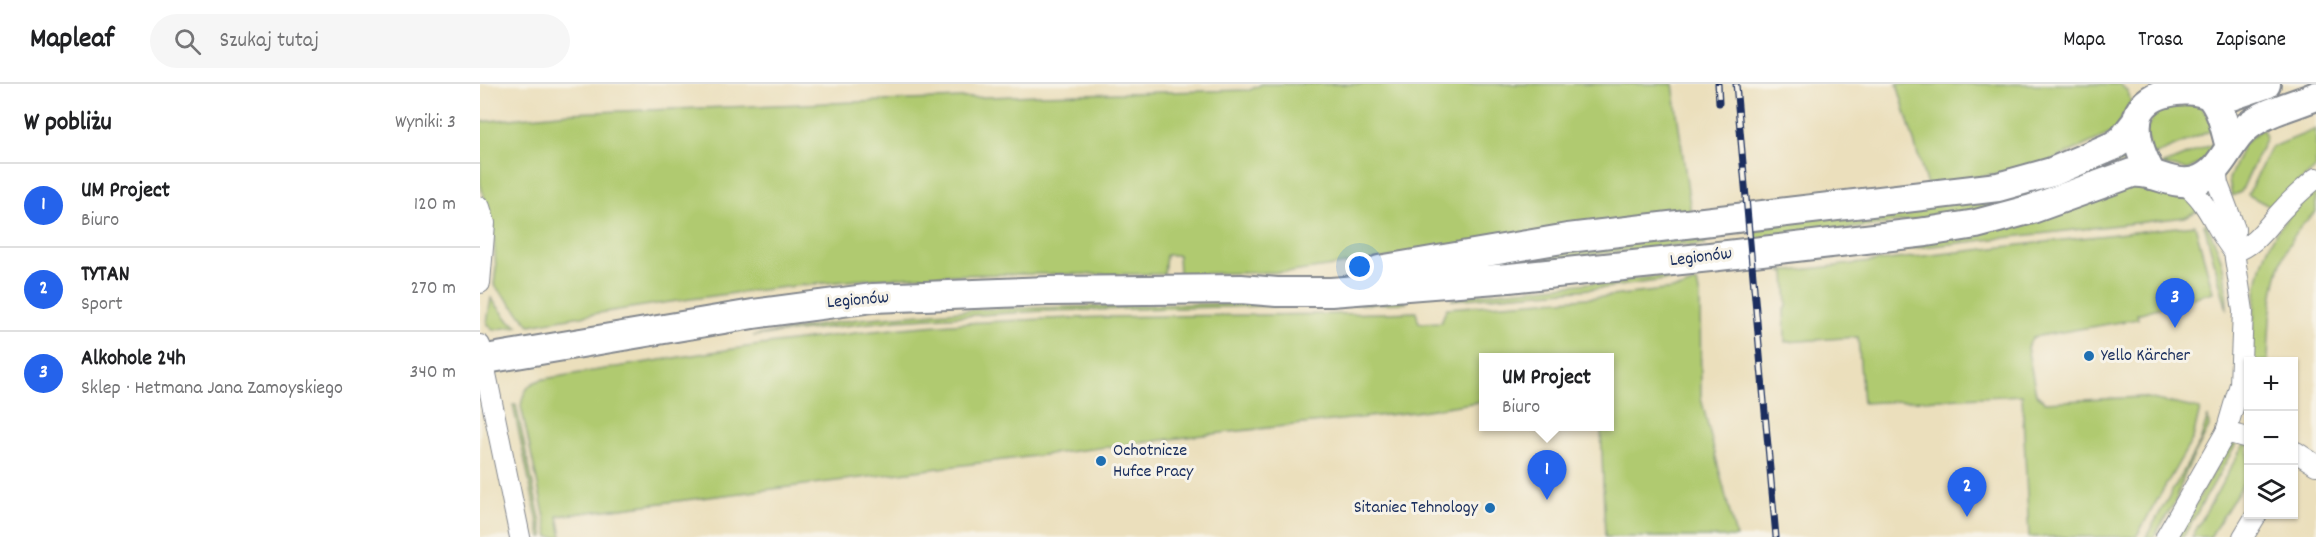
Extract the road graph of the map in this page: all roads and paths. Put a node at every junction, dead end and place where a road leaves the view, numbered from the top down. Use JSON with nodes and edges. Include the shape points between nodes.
{"nodes":[{"id":1,"x":2266,"y":84,"type":"edge"},
{"id":2,"x":2208,"y":94,"type":"junction"},
{"id":3,"x":2316,"y":96,"type":"edge"},
{"id":4,"x":2137,"y":121,"type":"junction"},
{"id":5,"x":2223,"y":157,"type":"junction"},
{"id":6,"x":2152,"y":175,"type":"junction"},
{"id":7,"x":2316,"y":178,"type":"edge"},
{"id":8,"x":2183,"y":183,"type":"junction"},
{"id":9,"x":480,"y":207,"type":"edge"},
{"id":10,"x":2234,"y":252,"type":"junction"},
{"id":11,"x":480,"y":283,"type":"edge"},
{"id":12,"x":1240,"y":289,"type":"junction"},
{"id":13,"x":481,"y":355,"type":"edge"},
{"id":14,"x":2226,"y":432,"type":"junction"},
{"id":15,"x":2244,"y":437,"type":"edge"},
{"id":16,"x":2298,"y":455,"type":"edge"},
{"id":17,"x":2316,"y":465,"type":"edge"},
{"id":18,"x":2254,"y":519,"type":"edge"},
{"id":19,"x":520,"y":537,"type":"edge"},
{"id":20,"x":2166,"y":537,"type":"edge"},
{"id":21,"x":2243,"y":537,"type":"edge"}],
"edges":[{"from":1,"to":2,"type":"highway","via":[[2231,96]]},
{"from":2,"to":4,"type":"highway","via":[[2190,87],[2167,88],[2149,100]]},
{"from":2,"to":5,"type":"highway","via":[[2220,112]]},
{"from":3,"to":5,"type":"highway","via":[[2251,123]]},
{"from":4,"to":6,"type":"highway","via":[[2140,146]]},
{"from":4,"to":12,"type":"highway","name":"Legionów","via":[[2113,146],[2052,172],[1998,187],[1568,238]]},
{"from":5,"to":8,"type":"highway","via":[[2201,179]]},
{"from":5,"to":10,"type":"street","via":[[2218,184],[2235,229]]},
{"from":6,"to":8,"type":"highway"},
{"from":6,"to":12,"type":"highway","name":"Legionów","via":[[2124,175],[2032,209],[1926,232],[1509,278],[1311,293]]},
{"from":7,"to":10,"type":"street","via":[[2254,242]]},
{"from":8,"to":10,"type":"street","via":[[2197,193]]},
{"from":9,"to":11,"type":"street","via":[[485,223]]},
{"from":10,"to":14,"type":"street","via":[[2242,295],[2243,346],[2240,384]]},
{"from":12,"to":13,"type":"highway","name":"Legionów","via":[[873,298]]},
{"from":13,"to":19,"type":"street"},
{"from":14,"to":15,"type":"street"},
{"from":14,"to":20,"type":"street"},
{"from":16,"to":17,"type":"street"},
{"from":18,"to":21,"type":"street"}]}
